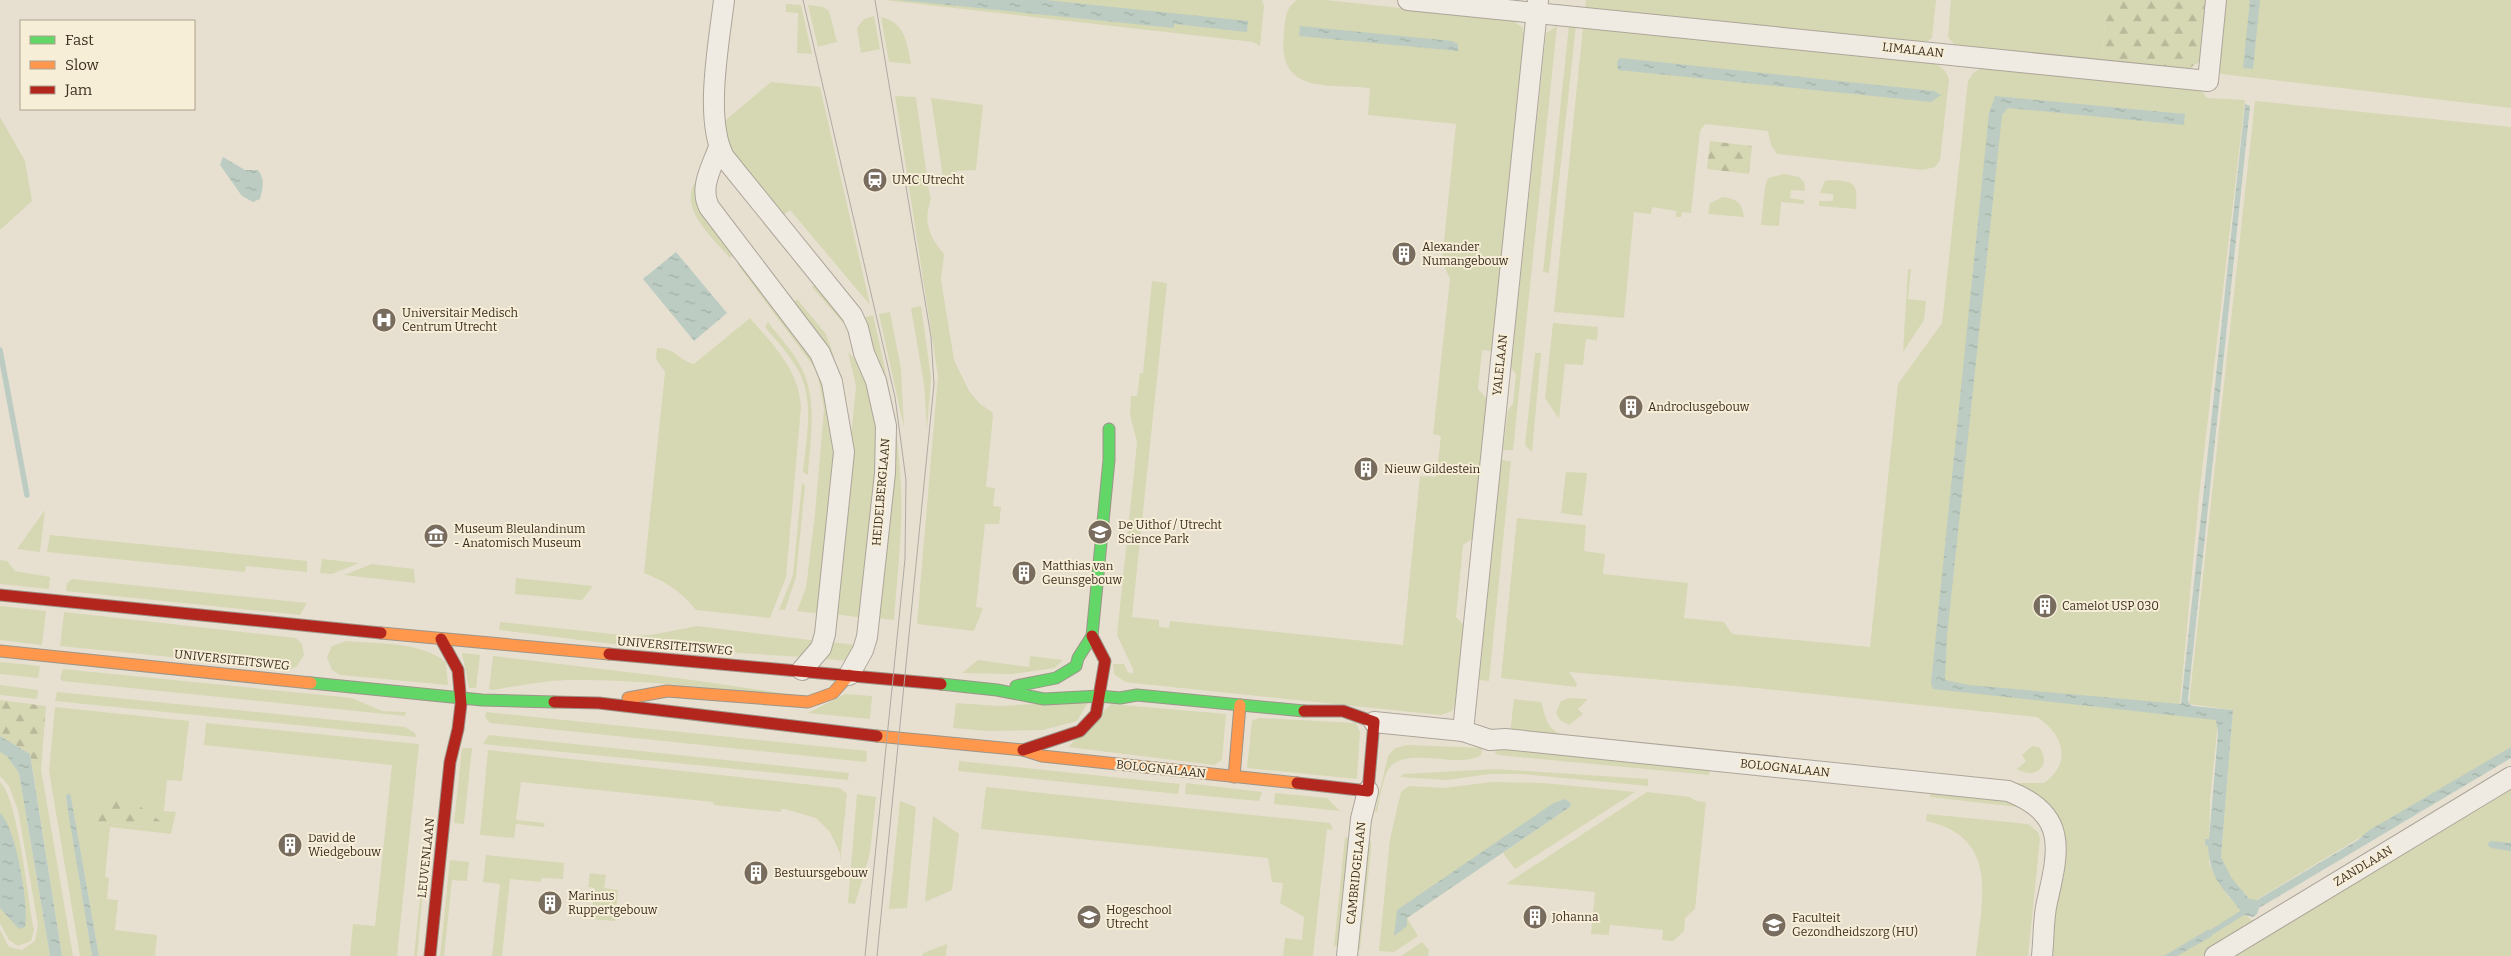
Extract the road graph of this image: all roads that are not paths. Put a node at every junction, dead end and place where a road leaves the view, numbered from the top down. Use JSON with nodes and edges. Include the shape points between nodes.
{"nodes":[{"id":1,"x":724,"y":0,"type":"edge"},
{"id":2,"x":1408,"y":0,"type":"edge"},
{"id":3,"x":2216,"y":0,"type":"edge"},
{"id":4,"x":1537,"y":6,"type":"edge"},
{"id":5,"x":719,"y":147,"type":"junction"},
{"id":6,"x":1109,"y":429,"type":"dead end"},
{"id":7,"x":0,"y":595,"type":"edge"},
{"id":8,"x":1092,"y":636,"type":"junction"},
{"id":9,"x":441,"y":639,"type":"junction"},
{"id":10,"x":0,"y":651,"type":"edge"},
{"id":11,"x":802,"y":670,"type":"junction"},
{"id":12,"x":1103,"y":673,"type":"junction"},
{"id":13,"x":849,"y":675,"type":"junction"},
{"id":14,"x":906,"y":681,"type":"joint"},
{"id":15,"x":997,"y":690,"type":"junction"},
{"id":16,"x":397,"y":692,"type":"junction"},
{"id":17,"x":1137,"y":695,"type":"junction"},
{"id":18,"x":1100,"y":696,"type":"junction"},
{"id":19,"x":460,"y":698,"type":"junction"},
{"id":20,"x":599,"y":704,"type":"junction"},
{"id":21,"x":1240,"y":705,"type":"junction"},
{"id":22,"x":424,"y":708,"type":"dead end"},
{"id":23,"x":1374,"y":722,"type":"junction"},
{"id":24,"x":446,"y":724,"type":"dead end"},
{"id":25,"x":1463,"y":731,"type":"junction"},
{"id":26,"x":885,"y":736,"type":"joint"},
{"id":27,"x":1024,"y":750,"type":"junction"},
{"id":28,"x":450,"y":762,"type":"junction"},
{"id":29,"x":1234,"y":776,"type":"junction"},
{"id":30,"x":2511,"y":777,"type":"edge"},
{"id":31,"x":1368,"y":791,"type":"junction"},
{"id":32,"x":430,"y":956,"type":"edge"},
{"id":33,"x":1347,"y":956,"type":"edge"},
{"id":34,"x":2042,"y":956,"type":"edge"},
{"id":35,"x":2215,"y":956,"type":"edge"}],
"edges":[{"from":1,"to":5,"type":"street","name":"HEIDELBERGLAAN","via":[[713,96]]},
{"from":2,"to":4,"type":"street"},
{"from":3,"to":4,"type":"street","name":"LIMALAAN","via":[[2208,81]]},
{"from":4,"to":25,"type":"street","name":"YALELAAN"},
{"from":5,"to":11,"type":"street","name":"HEIDELBERGLAAN","via":[[703,189],[708,208],[820,353],[832,382],[844,452],[825,634],[820,648]]},
{"from":5,"to":13,"type":"street","name":"HEIDELBERGLAAN","via":[[842,301],[858,328],[864,354],[876,381],[886,426],[885,474],[867,638]]},
{"from":6,"to":8,"type":"street","via":[[1109,460]]},
{"from":7,"to":9,"type":"street","name":"UNIVERSITEITSWEG"},
{"from":8,"to":12,"type":"street","via":[[1105,661]]},
{"from":8,"to":15,"type":"street","via":[[1076,666],[1056,678]]},
{"from":9,"to":11,"type":"street","name":"UNIVERSITEITSWEG"},
{"from":9,"to":19,"type":"street","via":[[458,671]]},
{"from":10,"to":16,"type":"street","name":"UNIVERSITEITSWEG"},
{"from":11,"to":13,"type":"street","name":"UNIVERSITEITSWEG"},
{"from":12,"to":17,"type":"street"},
{"from":12,"to":18,"type":"street"},
{"from":13,"to":14,"type":"street","name":"UNIVERSITEITSWEG"},
{"from":13,"to":20,"type":"street","via":[[833,693],[808,702],[667,691]]},
{"from":14,"to":15,"type":"street","name":"BOLOGNALAAN"},
{"from":15,"to":18,"type":"street","name":"BOLOGNALAAN","via":[[1044,698]]},
{"from":16,"to":19,"type":"street","name":"UNIVERSITEITSWEG"},
{"from":16,"to":22,"type":"street"},
{"from":17,"to":18,"type":"street","name":"BOLOGNALAAN","via":[[1120,698]]},
{"from":17,"to":21,"type":"street","name":"BOLOGNALAAN"},
{"from":18,"to":27,"type":"street","via":[[1096,714],[1080,731]]},
{"from":19,"to":20,"type":"street","name":"UNIVERSITEITSWEG"},
{"from":19,"to":28,"type":"street","name":"LEUVENLAAN","via":[[457,744]]},
{"from":20,"to":26,"type":"street","name":"UNIVERSITEITSWEG"},
{"from":21,"to":23,"type":"street","name":"BOLOGNALAAN","via":[[1343,711]]},
{"from":21,"to":29,"type":"street"},
{"from":23,"to":25,"type":"street","name":"BOLOGNALAAN"},
{"from":23,"to":31,"type":"street"},
{"from":24,"to":28,"type":"street","name":"LEUVENLAAN","via":[[445,742]]},
{"from":25,"to":34,"type":"street","name":"BOLOGNALAAN","via":[[1490,740],[1603,748],[1949,784],[2016,794],[2039,806],[2047,815],[2056,846]]},
{"from":26,"to":27,"type":"street","name":"BOLOGNALAAN"},
{"from":27,"to":29,"type":"street","name":"BOLOGNALAAN","via":[[1042,756]]},
{"from":28,"to":32,"type":"street","name":"LEUVENLAAN"},
{"from":29,"to":31,"type":"street","name":"BOLOGNALAAN"},
{"from":30,"to":35,"type":"street","name":"ZANDLAAN"},
{"from":31,"to":33,"type":"street","name":"CAMBRIDGELAAN","via":[[1361,820]]}]}
